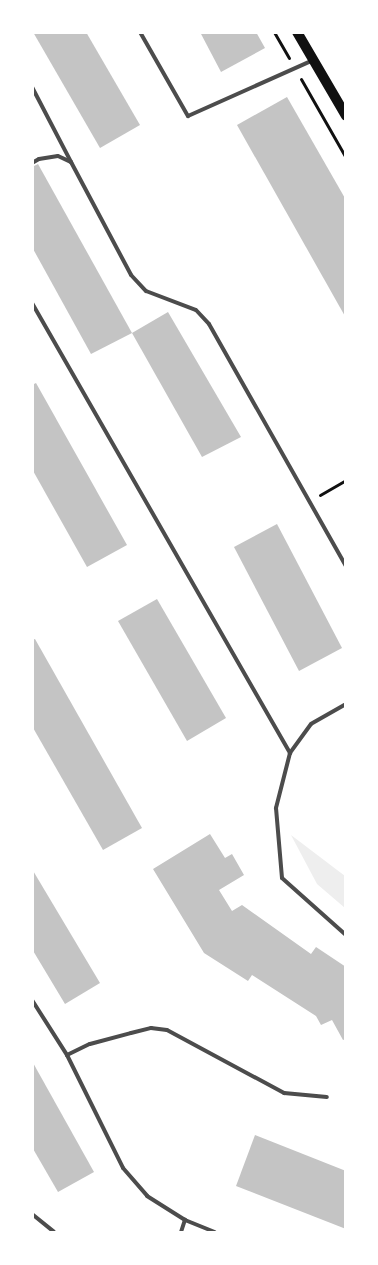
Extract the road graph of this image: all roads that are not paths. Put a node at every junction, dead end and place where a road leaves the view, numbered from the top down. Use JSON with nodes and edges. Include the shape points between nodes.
{"nodes":[{"id":1,"x":140,"y":32,"type":"edge"},
{"id":2,"x":297,"y":32,"type":"edge"},
{"id":3,"x":312,"y":60,"type":"junction"},
{"id":4,"x":32,"y":87,"type":"edge"},
{"id":5,"x":346,"y":116,"type":"edge"},
{"id":6,"x":71,"y":162,"type":"junction"},
{"id":7,"x":32,"y":163,"type":"edge"},
{"id":8,"x":32,"y":303,"type":"edge"},
{"id":9,"x":346,"y":566,"type":"edge"},
{"id":10,"x":346,"y":704,"type":"edge"},
{"id":11,"x":290,"y":753,"type":"junction"},
{"id":12,"x":346,"y":935,"type":"edge"},
{"id":13,"x":32,"y":1000,"type":"edge"},
{"id":14,"x":67,"y":1055,"type":"junction"},
{"id":15,"x":327,"y":1097,"type":"dead end"},
{"id":16,"x":32,"y":1214,"type":"edge"},
{"id":17,"x":185,"y":1220,"type":"junction"},
{"id":18,"x":54,"y":1232,"type":"edge"},
{"id":19,"x":181,"y":1232,"type":"edge"},
{"id":20,"x":215,"y":1232,"type":"edge"}],
"edges":[{"from":1,"to":3,"type":"lane","via":[[188,116]]},
{"from":2,"to":3,"type":"main road"},
{"from":3,"to":5,"type":"main road"},
{"from":4,"to":6,"type":"lane"},
{"from":6,"to":7,"type":"lane","via":[[58,156]]},
{"from":6,"to":9,"type":"lane","via":[[131,275],[146,291],[196,310],[209,324]]},
{"from":8,"to":11,"type":"lane"},
{"from":10,"to":11,"type":"lane","via":[[310,724]]},
{"from":11,"to":12,"type":"lane","via":[[276,808],[282,878]]},
{"from":13,"to":14,"type":"lane"},
{"from":14,"to":15,"type":"lane","via":[[90,1044],[151,1028],[167,1030],[284,1093]]},
{"from":14,"to":17,"type":"lane","via":[[123,1168],[147,1196]]},
{"from":16,"to":18,"type":"lane"},
{"from":17,"to":19,"type":"lane"},
{"from":17,"to":20,"type":"lane"}]}
